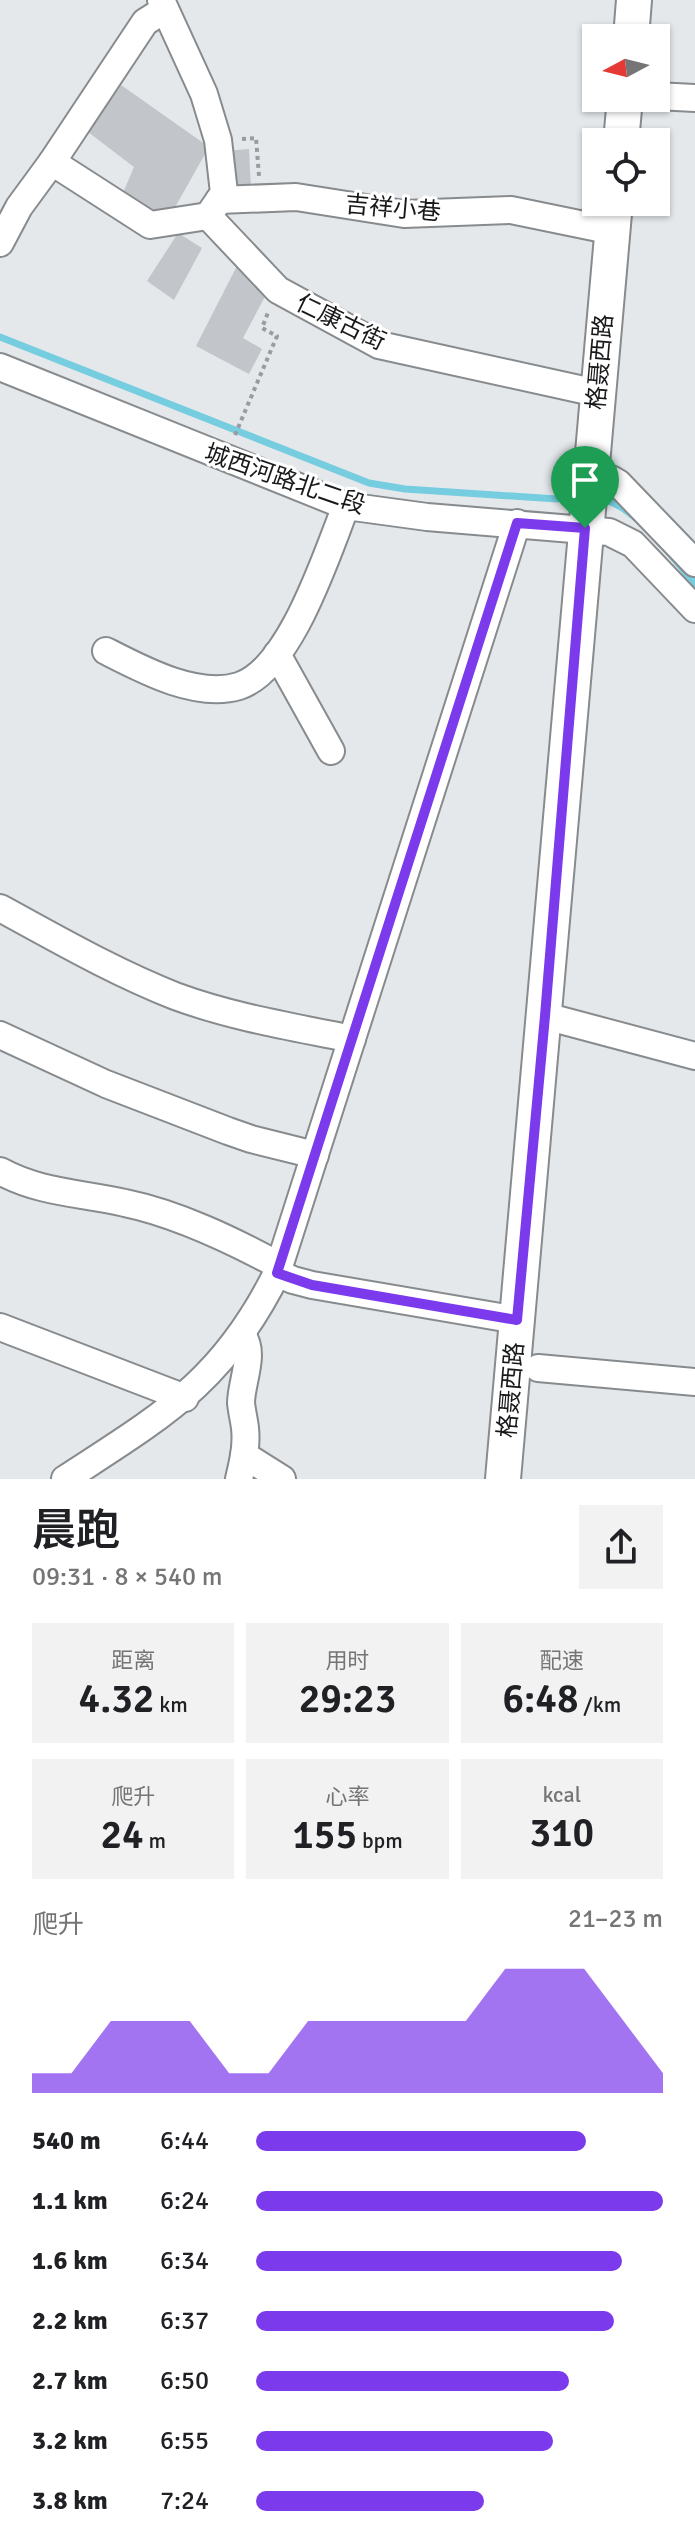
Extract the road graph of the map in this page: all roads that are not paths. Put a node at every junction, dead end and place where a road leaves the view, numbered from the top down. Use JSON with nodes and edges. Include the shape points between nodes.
{"nodes":[{"id":1,"x":634,"y":0,"type":"edge"},
{"id":2,"x":162,"y":5,"type":"edge"},
{"id":3,"x":632,"y":24,"type":"edge"},
{"id":4,"x":670,"y":97,"type":"edge"},
{"id":5,"x":695,"y":98,"type":"edge"},
{"id":6,"x":52,"y":162,"type":"junction"},
{"id":7,"x":214,"y":208,"type":"junction"},
{"id":8,"x":582,"y":214,"type":"edge"},
{"id":9,"x":614,"y":216,"type":"edge"},
{"id":10,"x":0,"y":243,"type":"edge"},
{"id":11,"x":0,"y":367,"type":"edge"},
{"id":12,"x":597,"y":393,"type":"junction"},
{"id":13,"x":590,"y":476,"type":"junction"},
{"id":14,"x":346,"y":506,"type":"junction"},
{"id":15,"x":517,"y":523,"type":"junction"},
{"id":16,"x":585,"y":528,"type":"junction"},
{"id":17,"x":695,"y":563,"type":"edge"},
{"id":18,"x":695,"y":609,"type":"edge"},
{"id":19,"x":106,"y":651,"type":"dead end"},
{"id":20,"x":277,"y":654,"type":"junction"},
{"id":21,"x":331,"y":751,"type":"dead end"},
{"id":22,"x":0,"y":908,"type":"edge"},
{"id":23,"x":545,"y":1016,"type":"junction"},
{"id":24,"x":0,"y":1035,"type":"edge"},
{"id":25,"x":352,"y":1039,"type":"junction"},
{"id":26,"x":695,"y":1056,"type":"edge"},
{"id":27,"x":315,"y":1155,"type":"junction"},
{"id":28,"x":0,"y":1171,"type":"edge"},
{"id":29,"x":279,"y":1269,"type":"junction"},
{"id":30,"x":517,"y":1320,"type":"junction"},
{"id":31,"x":0,"y":1327,"type":"edge"},
{"id":32,"x":242,"y":1335,"type":"junction"},
{"id":33,"x":538,"y":1368,"type":"dead end"},
{"id":34,"x":695,"y":1382,"type":"edge"},
{"id":35,"x":185,"y":1398,"type":"junction"},
{"id":36,"x":242,"y":1467,"type":"edge"},
{"id":37,"x":65,"y":1479,"type":"edge"},
{"id":38,"x":282,"y":1479,"type":"edge"},
{"id":39,"x":503,"y":1479,"type":"edge"}],
"edges":[{"from":1,"to":3,"type":"main road"},
{"from":2,"to":6,"type":"street","via":[[145,22]]},
{"from":2,"to":7,"type":"street","via":[[204,94],[218,140],[224,193]]},
{"from":4,"to":5,"type":"street"},
{"from":6,"to":7,"type":"street","name":"吉祥小巷","via":[[150,225]]},
{"from":6,"to":10,"type":"street"},
{"from":7,"to":8,"type":"street","name":"吉祥小巷","via":[[296,197],[404,214],[511,210]]},
{"from":7,"to":12,"type":"street","name":"仁康古街","via":[[278,290],[379,345]]},
{"from":9,"to":12,"type":"main road","name":"格聂西路"},
{"from":11,"to":14,"type":"street","name":"城西河路北二段"},
{"from":12,"to":13,"type":"main road","name":"格聂西路"},
{"from":13,"to":16,"type":"main road","name":"格聂西路"},
{"from":13,"to":17,"type":"street","via":[[618,483]]},
{"from":14,"to":15,"type":"street","name":"城西河路北二段"},
{"from":14,"to":20,"type":"street","via":[[297,625]]},
{"from":15,"to":16,"type":"street","name":"城西河路北二段"},
{"from":15,"to":25,"type":"street"},
{"from":16,"to":18,"type":"street","name":"城西河路北二段","via":[[625,539]]},
{"from":16,"to":23,"type":"main road","name":"格聂西路"},
{"from":19,"to":20,"type":"street","via":[[148,673],[215,689],[240,686]]},
{"from":20,"to":21,"type":"street"},
{"from":22,"to":25,"type":"street","via":[[178,997]]},
{"from":23,"to":26,"type":"street"},
{"from":23,"to":30,"type":"main road","name":"格聂西路"},
{"from":24,"to":27,"type":"street","via":[[106,1084],[228,1131]]},
{"from":25,"to":27,"type":"street"},
{"from":27,"to":29,"type":"street"},
{"from":28,"to":29,"type":"street","via":[[38,1187],[149,1209],[223,1238]]},
{"from":29,"to":30,"type":"street","via":[[312,1285]]},
{"from":29,"to":32,"type":"street"},
{"from":30,"to":39,"type":"main road","name":"格聂西路"},
{"from":31,"to":35,"type":"street"},
{"from":32,"to":35,"type":"street"},
{"from":32,"to":36,"type":"street","via":[[248,1350],[241,1404]]},
{"from":33,"to":34,"type":"street"},
{"from":35,"to":37,"type":"street"},
{"from":36,"to":38,"type":"street"}]}
